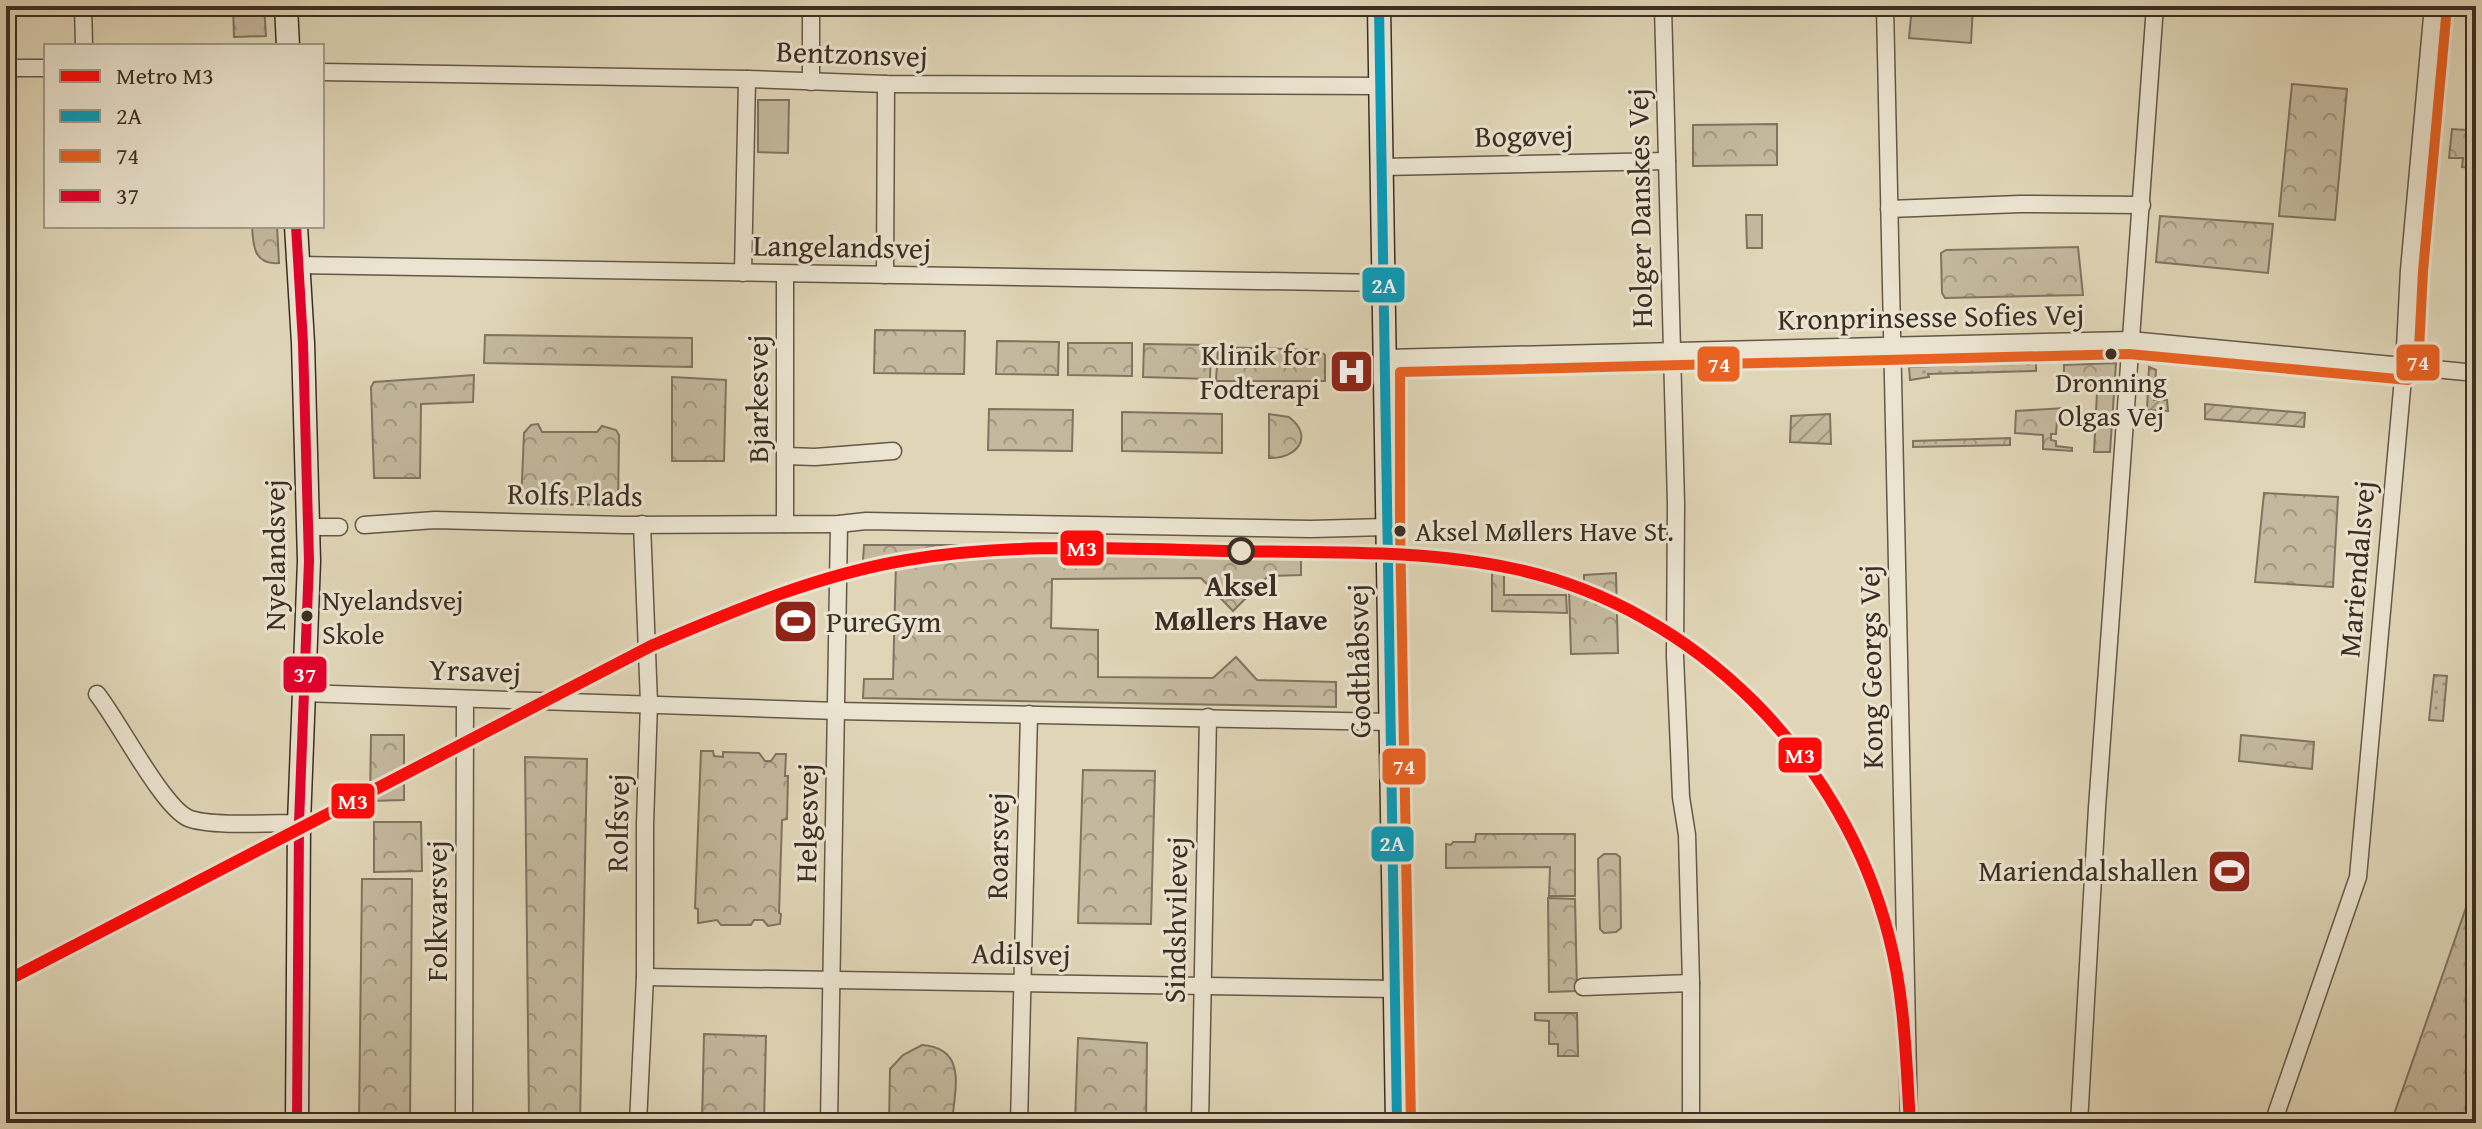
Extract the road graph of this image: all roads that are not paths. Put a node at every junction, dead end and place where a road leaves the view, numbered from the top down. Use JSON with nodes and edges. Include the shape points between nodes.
{"nodes":[{"id":1,"x":83,"y":6,"type":"edge"},
{"id":2,"x":286,"y":6,"type":"edge"},
{"id":3,"x":811,"y":6,"type":"edge"},
{"id":4,"x":1379,"y":6,"type":"edge"},
{"id":5,"x":1663,"y":6,"type":"edge"},
{"id":6,"x":1885,"y":6,"type":"edge"},
{"id":7,"x":2155,"y":6,"type":"edge"},
{"id":8,"x":2433,"y":6,"type":"edge"},
{"id":9,"x":84,"y":44,"type":"edge"},
{"id":10,"x":288,"y":44,"type":"edge"},
{"id":11,"x":6,"y":68,"type":"edge"},
{"id":12,"x":44,"y":68,"type":"edge"},
{"id":13,"x":324,"y":72,"type":"edge"},
{"id":14,"x":747,"y":79,"type":"junction"},
{"id":15,"x":811,"y":82,"type":"junction"},
{"id":16,"x":886,"y":84,"type":"junction"},
{"id":17,"x":1381,"y":86,"type":"junction"},
{"id":18,"x":1667,"y":161,"type":"junction"},
{"id":19,"x":1383,"y":167,"type":"junction"},
{"id":20,"x":2142,"y":205,"type":"junction"},
{"id":21,"x":1889,"y":209,"type":"junction"},
{"id":22,"x":296,"y":228,"type":"edge"},
{"id":23,"x":298,"y":265,"type":"junction"},
{"id":24,"x":743,"y":273,"type":"junction"},
{"id":25,"x":785,"y":274,"type":"junction"},
{"id":26,"x":885,"y":275,"type":"junction"},
{"id":27,"x":1384,"y":283,"type":"junction"},
{"id":28,"x":2130,"y":340,"type":"junction"},
{"id":29,"x":1892,"y":345,"type":"junction"},
{"id":30,"x":1671,"y":351,"type":"junction"},
{"id":31,"x":1386,"y":358,"type":"junction"},
{"id":32,"x":2404,"y":367,"type":"junction"},
{"id":33,"x":2476,"y":373,"type":"edge"},
{"id":34,"x":893,"y":451,"type":"dead end"},
{"id":35,"x":786,"y":456,"type":"junction"},
{"id":36,"x":642,"y":524,"type":"junction"},
{"id":37,"x":785,"y":524,"type":"junction"},
{"id":38,"x":839,"y":524,"type":"junction"},
{"id":39,"x":364,"y":525,"type":"dead end"},
{"id":40,"x":308,"y":527,"type":"junction"},
{"id":41,"x":339,"y":527,"type":"dead end"},
{"id":42,"x":1386,"y":527,"type":"junction"},
{"id":43,"x":303,"y":693,"type":"junction"},
{"id":44,"x":97,"y":694,"type":"dead end"},
{"id":45,"x":465,"y":699,"type":"junction"},
{"id":46,"x":649,"y":703,"type":"junction"},
{"id":47,"x":837,"y":711,"type":"junction"},
{"id":48,"x":1029,"y":714,"type":"junction"},
{"id":49,"x":1208,"y":717,"type":"junction"},
{"id":50,"x":1390,"y":722,"type":"junction"},
{"id":51,"x":299,"y":823,"type":"junction"},
{"id":52,"x":645,"y":977,"type":"junction"},
{"id":53,"x":832,"y":979,"type":"junction"},
{"id":54,"x":1023,"y":982,"type":"junction"},
{"id":55,"x":1691,"y":983,"type":"junction"},
{"id":56,"x":1204,"y":986,"type":"junction"},
{"id":57,"x":1583,"y":987,"type":"dead end"},
{"id":58,"x":1395,"y":989,"type":"junction"},
{"id":59,"x":297,"y":1123,"type":"edge"},
{"id":60,"x":464,"y":1123,"type":"edge"},
{"id":61,"x":638,"y":1123,"type":"edge"},
{"id":62,"x":829,"y":1123,"type":"edge"},
{"id":63,"x":1019,"y":1123,"type":"edge"},
{"id":64,"x":1200,"y":1123,"type":"edge"},
{"id":65,"x":1397,"y":1123,"type":"edge"},
{"id":66,"x":1691,"y":1123,"type":"edge"},
{"id":67,"x":1909,"y":1123,"type":"edge"},
{"id":68,"x":2079,"y":1123,"type":"edge"},
{"id":69,"x":2273,"y":1123,"type":"edge"}],
"edges":[{"from":1,"to":9,"type":"street"},
{"from":2,"to":10,"type":"street"},
{"from":3,"to":15,"type":"street"},
{"from":4,"to":17,"type":"street","name":"Godthåbsvej"},
{"from":5,"to":18,"type":"street","name":"Holger Danskes Vej"},
{"from":6,"to":21,"type":"street","name":"Kong Georgs Vej"},
{"from":7,"to":20,"type":"street"},
{"from":8,"to":32,"type":"street","name":"Mariendalsvej"},
{"from":11,"to":12,"type":"street"},
{"from":13,"to":14,"type":"street","name":"Bentzonsvej"},
{"from":14,"to":15,"type":"street","name":"Bentzonsvej"},
{"from":14,"to":24,"type":"street"},
{"from":15,"to":16,"type":"street","name":"Bentzonsvej"},
{"from":16,"to":17,"type":"street","name":"Bentzonsvej"},
{"from":16,"to":26,"type":"street"},
{"from":17,"to":19,"type":"street","name":"Godthåbsvej"},
{"from":18,"to":19,"type":"street","name":"Bogøvej"},
{"from":18,"to":30,"type":"street","name":"Holger Danskes Vej"},
{"from":19,"to":27,"type":"street","name":"Godthåbsvej"},
{"from":20,"to":21,"type":"street"},
{"from":20,"to":28,"type":"street"},
{"from":21,"to":29,"type":"street","name":"Kong Georgs Vej"},
{"from":22,"to":23,"type":"street","name":"Nyelandsvej"},
{"from":23,"to":24,"type":"street","name":"Langelandsvej"},
{"from":23,"to":40,"type":"street","name":"Nyelandsvej"},
{"from":24,"to":25,"type":"street","name":"Langelandsvej"},
{"from":25,"to":26,"type":"street","name":"Langelandsvej"},
{"from":25,"to":35,"type":"street","name":"Bjarkesvej"},
{"from":26,"to":27,"type":"street","name":"Langelandsvej"},
{"from":27,"to":31,"type":"street","name":"Godthåbsvej"},
{"from":28,"to":29,"type":"street","name":"Kronprinsesse Sofies Vej"},
{"from":28,"to":32,"type":"street","name":"Kronprinsesse Sofies Vej"},
{"from":28,"to":68,"type":"street"},
{"from":29,"to":30,"type":"street","name":"Kronprinsesse Sofies Vej"},
{"from":29,"to":67,"type":"street","name":"Kong Georgs Vej"},
{"from":30,"to":31,"type":"street","name":"Kronprinsesse Sofies Vej"},
{"from":30,"to":55,"type":"street","name":"Holger Danskes Vej","via":[[1675,656]]},
{"from":31,"to":42,"type":"street","name":"Godthåbsvej"},
{"from":32,"to":33,"type":"street","name":"Kronprinsesse Sofies Vej"},
{"from":32,"to":69,"type":"street","name":"Mariendalsvej","via":[[2358,877]]},
{"from":34,"to":35,"type":"street"},
{"from":35,"to":37,"type":"street","name":"Bjarkesvej"},
{"from":36,"to":37,"type":"street","name":"Rolfs Plads"},
{"from":36,"to":39,"type":"street","name":"Rolfs Plads","via":[[435,520]]},
{"from":36,"to":46,"type":"street","name":"Rolfsvej"},
{"from":37,"to":38,"type":"street"},
{"from":38,"to":42,"type":"street"},
{"from":38,"to":47,"type":"street","name":"Helgesvej"},
{"from":40,"to":41,"type":"street"},
{"from":40,"to":43,"type":"street","name":"Nyelandsvej"},
{"from":42,"to":50,"type":"street","name":"Godthåbsvej"},
{"from":43,"to":45,"type":"street","name":"Yrsavej"},
{"from":43,"to":51,"type":"street","name":"Nyelandsvej"},
{"from":44,"to":51,"type":"street","via":[[174,808],[189,819]]},
{"from":45,"to":46,"type":"street","name":"Yrsavej"},
{"from":45,"to":60,"type":"street","name":"Folkvarsvej"},
{"from":46,"to":47,"type":"street","name":"Yrsavej"},
{"from":46,"to":52,"type":"street","name":"Rolfsvej"},
{"from":47,"to":48,"type":"street"},
{"from":47,"to":53,"type":"street","name":"Helgesvej"},
{"from":48,"to":49,"type":"street"},
{"from":48,"to":54,"type":"street","name":"Roarsvej"},
{"from":49,"to":50,"type":"street"},
{"from":49,"to":56,"type":"street","name":"Sindshvilevej"},
{"from":50,"to":58,"type":"street","name":"Godthåbsvej"},
{"from":51,"to":59,"type":"street","name":"Nyelandsvej"},
{"from":52,"to":53,"type":"street","name":"Adilsvej"},
{"from":52,"to":61,"type":"street","name":"Rolfsvej"},
{"from":53,"to":54,"type":"street","name":"Adilsvej"},
{"from":53,"to":62,"type":"street","name":"Helgesvej"},
{"from":54,"to":56,"type":"street","name":"Adilsvej"},
{"from":54,"to":63,"type":"street","name":"Roarsvej"},
{"from":55,"to":57,"type":"street"},
{"from":55,"to":66,"type":"street","name":"Holger Danskes Vej"},
{"from":56,"to":58,"type":"street","name":"Adilsvej"},
{"from":56,"to":64,"type":"street","name":"Sindshvilevej"},
{"from":58,"to":65,"type":"street","name":"Godthåbsvej"}]}
